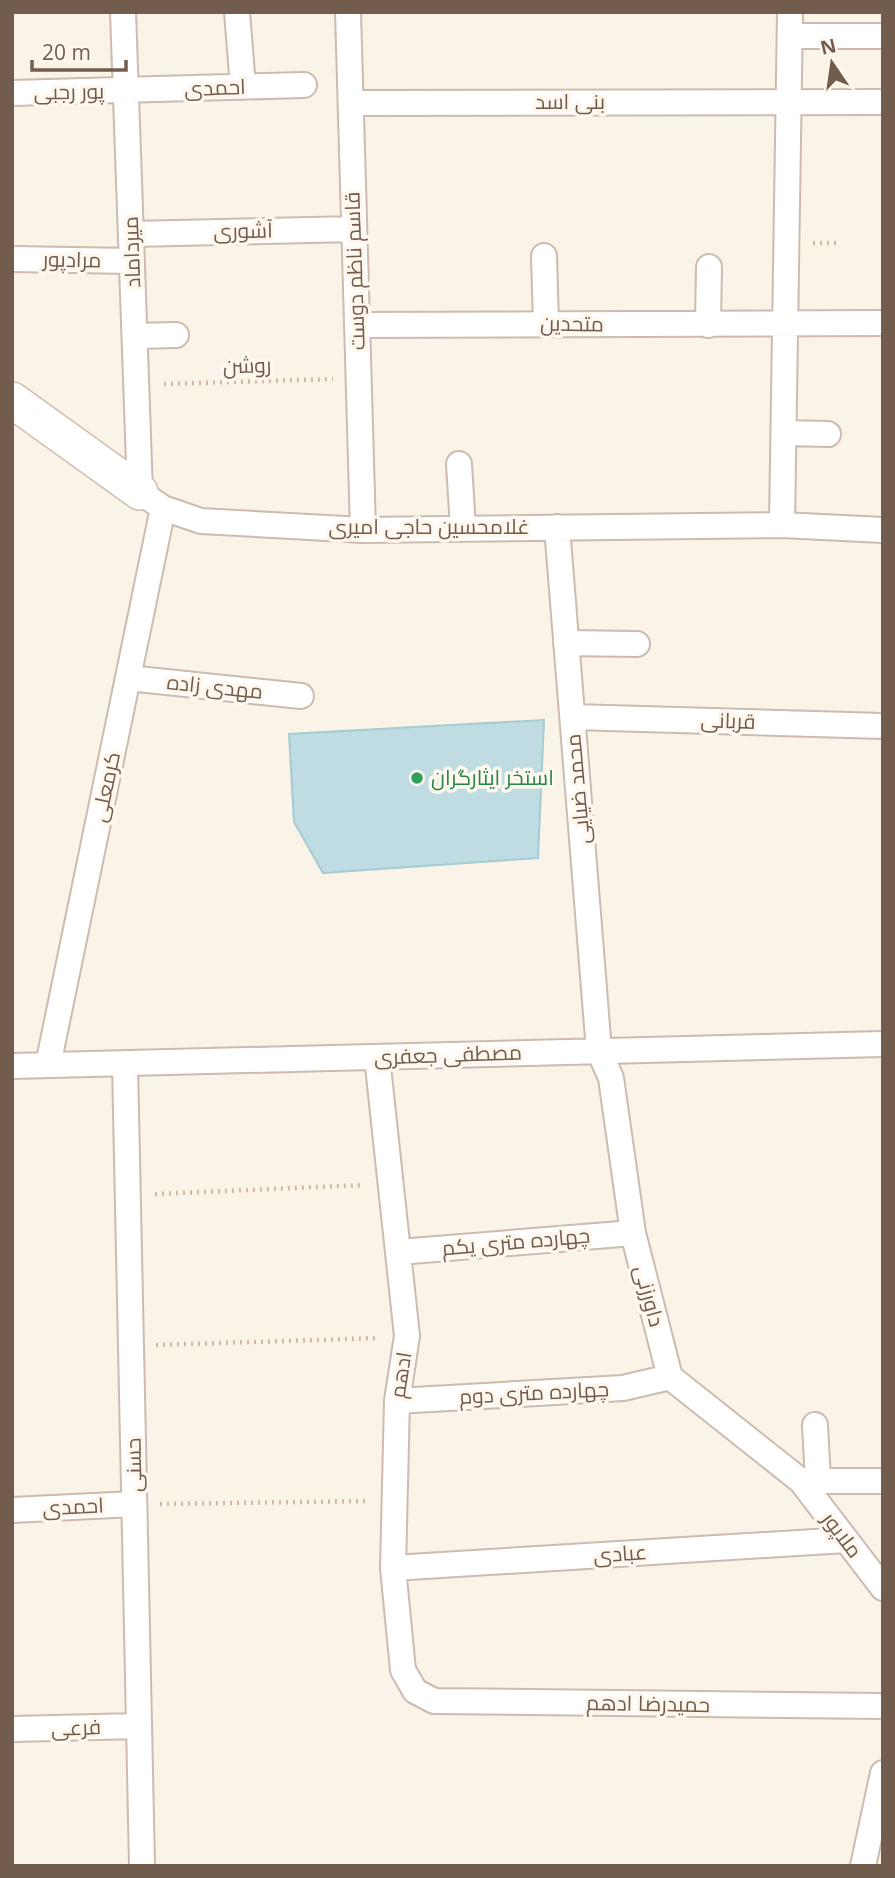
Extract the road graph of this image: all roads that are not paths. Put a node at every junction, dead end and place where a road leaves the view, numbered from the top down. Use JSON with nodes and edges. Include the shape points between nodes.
{"nodes":[{"id":1,"x":123,"y":12,"type":"edge"},
{"id":2,"x":237,"y":12,"type":"edge"},
{"id":3,"x":348,"y":12,"type":"edge"},
{"id":4,"x":790,"y":24,"type":"edge"},
{"id":5,"x":883,"y":36,"type":"edge"},
{"id":6,"x":304,"y":85,"type":"dead end"},
{"id":7,"x":243,"y":87,"type":"junction"},
{"id":8,"x":125,"y":91,"type":"junction"},
{"id":9,"x":12,"y":93,"type":"edge"},
{"id":10,"x":789,"y":102,"type":"junction"},
{"id":11,"x":883,"y":102,"type":"edge"},
{"id":12,"x":351,"y":103,"type":"junction"},
{"id":13,"x":354,"y":229,"type":"junction"},
{"id":14,"x":131,"y":234,"type":"junction"},
{"id":15,"x":544,"y":256,"type":"dead end"},
{"id":16,"x":12,"y":259,"type":"edge"},
{"id":17,"x":132,"y":261,"type":"junction"},
{"id":18,"x":709,"y":267,"type":"dead end"},
{"id":19,"x":883,"y":323,"type":"edge"},
{"id":20,"x":546,"y":324,"type":"junction"},
{"id":21,"x":787,"y":324,"type":"junction"},
{"id":22,"x":357,"y":325,"type":"junction"},
{"id":23,"x":708,"y":325,"type":"junction"},
{"id":24,"x":176,"y":335,"type":"dead end"},
{"id":25,"x":135,"y":336,"type":"junction"},
{"id":26,"x":12,"y":400,"type":"edge"},
{"id":27,"x":786,"y":433,"type":"junction"},
{"id":28,"x":828,"y":434,"type":"dead end"},
{"id":29,"x":459,"y":464,"type":"dead end"},
{"id":30,"x":152,"y":500,"type":"junction"},
{"id":31,"x":782,"y":525,"type":"junction"},
{"id":32,"x":557,"y":527,"type":"junction"},
{"id":33,"x":463,"y":528,"type":"junction"},
{"id":34,"x":363,"y":530,"type":"junction"},
{"id":35,"x":883,"y":530,"type":"edge"},
{"id":36,"x":566,"y":643,"type":"junction"},
{"id":37,"x":637,"y":644,"type":"dead end"},
{"id":38,"x":128,"y":678,"type":"junction"},
{"id":39,"x":301,"y":696,"type":"dead end"},
{"id":40,"x":573,"y":716,"type":"junction"},
{"id":41,"x":883,"y":726,"type":"edge"},
{"id":42,"x":883,"y":1044,"type":"edge"},
{"id":43,"x":599,"y":1051,"type":"junction"},
{"id":44,"x":377,"y":1057,"type":"junction"},
{"id":45,"x":125,"y":1064,"type":"junction"},
{"id":46,"x":48,"y":1065,"type":"junction"},
{"id":47,"x":12,"y":1066,"type":"edge"},
{"id":48,"x":633,"y":1233,"type":"junction"},
{"id":49,"x":399,"y":1252,"type":"junction"},
{"id":50,"x":670,"y":1377,"type":"junction"},
{"id":51,"x":397,"y":1401,"type":"junction"},
{"id":52,"x":815,"y":1425,"type":"dead end"},
{"id":53,"x":809,"y":1481,"type":"junction"},
{"id":54,"x":883,"y":1481,"type":"edge"},
{"id":55,"x":134,"y":1504,"type":"junction"},
{"id":56,"x":12,"y":1510,"type":"edge"},
{"id":57,"x":846,"y":1540,"type":"junction"},
{"id":58,"x":394,"y":1569,"type":"junction"},
{"id":59,"x":883,"y":1588,"type":"edge"},
{"id":60,"x":415,"y":1692,"type":"joint"},
{"id":61,"x":883,"y":1706,"type":"edge"},
{"id":62,"x":139,"y":1726,"type":"junction"},
{"id":63,"x":12,"y":1729,"type":"edge"},
{"id":64,"x":883,"y":1773,"type":"edge"},
{"id":65,"x":870,"y":1862,"type":"edge"},
{"id":66,"x":142,"y":1866,"type":"edge"}],
"edges":[{"from":1,"to":8,"type":"street","name":"میرداماد"},
{"from":2,"to":7,"type":"street"},
{"from":3,"to":12,"type":"street","name":"قاسم ناظم دوست"},
{"from":4,"to":5,"type":"street"},
{"from":4,"to":10,"type":"street"},
{"from":6,"to":7,"type":"street","name":"احمدی"},
{"from":7,"to":8,"type":"street","name":"احمدی"},
{"from":8,"to":9,"type":"street","name":"پور رجبی"},
{"from":8,"to":14,"type":"street","name":"میرداماد"},
{"from":10,"to":11,"type":"street","name":"بنی اسد"},
{"from":10,"to":12,"type":"street","name":"بنی اسد"},
{"from":10,"to":21,"type":"street"},
{"from":12,"to":13,"type":"street","name":"قاسم ناظم دوست"},
{"from":13,"to":14,"type":"street","name":"آشوری"},
{"from":13,"to":22,"type":"street","name":"قاسم ناظم دوست"},
{"from":14,"to":17,"type":"street","name":"میرداماد"},
{"from":15,"to":20,"type":"street"},
{"from":16,"to":17,"type":"street","name":"مرادپور"},
{"from":17,"to":25,"type":"street","name":"میرداماد"},
{"from":18,"to":23,"type":"street"},
{"from":19,"to":21,"type":"street","name":"متحدین"},
{"from":20,"to":22,"type":"street","name":"متحدین"},
{"from":20,"to":23,"type":"street","name":"متحدین"},
{"from":21,"to":23,"type":"street","name":"متحدین"},
{"from":21,"to":27,"type":"street"},
{"from":22,"to":34,"type":"street","name":"قاسم ناظم دوست"},
{"from":24,"to":25,"type":"street"},
{"from":25,"to":30,"type":"street","name":"میرداماد","via":[[136,384]]},
{"from":26,"to":30,"type":"street","name":"غلامحسین حاجی امیری"},
{"from":27,"to":28,"type":"street"},
{"from":27,"to":31,"type":"street"},
{"from":29,"to":33,"type":"street"},
{"from":30,"to":34,"type":"street","name":"غلامحسین حاجی امیری","via":[[201,520]]},
{"from":30,"to":38,"type":"street","name":"کرمعلی"},
{"from":31,"to":32,"type":"street","name":"غلامحسین حاجی امیری"},
{"from":31,"to":35,"type":"street","name":"غلامحسین حاجی امیری"},
{"from":32,"to":33,"type":"street","name":"غلامحسین حاجی امیری"},
{"from":32,"to":36,"type":"street","name":"محمد ضیایی"},
{"from":33,"to":34,"type":"street","name":"غلامحسین حاجی امیری"},
{"from":36,"to":37,"type":"street"},
{"from":36,"to":40,"type":"street","name":"محمد ضیایی"},
{"from":38,"to":39,"type":"street","name":"مهدی زاده"},
{"from":38,"to":46,"type":"street","name":"کرمعلی"},
{"from":40,"to":41,"type":"street","name":"قربانی"},
{"from":40,"to":43,"type":"street","name":"محمد ضیایی"},
{"from":42,"to":43,"type":"street","name":"مصطفی جعفری"},
{"from":43,"to":44,"type":"street","name":"مصطفی جعفری"},
{"from":43,"to":48,"type":"street","name":"داورزنی","via":[[611,1078]]},
{"from":44,"to":45,"type":"street","name":"مصطفی جعفری"},
{"from":44,"to":49,"type":"street","name":"ادهم"},
{"from":45,"to":46,"type":"street","name":"مصطفی جعفری"},
{"from":45,"to":55,"type":"street","name":"حسنی"},
{"from":46,"to":47,"type":"street","name":"مصطفی جعفری"},
{"from":48,"to":49,"type":"street","name":"چهارده متری یکم"},
{"from":48,"to":50,"type":"street","name":"داورزنی"},
{"from":49,"to":51,"type":"street","name":"ادهم","via":[[407,1336]]},
{"from":50,"to":51,"type":"street","name":"چهارده متری دوم","via":[[623,1388]]},
{"from":50,"to":53,"type":"street"},
{"from":51,"to":58,"type":"street","name":"ادهم"},
{"from":52,"to":53,"type":"street"},
{"from":53,"to":54,"type":"street"},
{"from":53,"to":57,"type":"street","name":"ملاپور"},
{"from":55,"to":56,"type":"street","name":"احمدی"},
{"from":55,"to":62,"type":"street","name":"حسنی"},
{"from":57,"to":58,"type":"street","name":"عبادی"},
{"from":57,"to":59,"type":"street","name":"ملاپور"},
{"from":58,"to":60,"type":"street","name":"ادهم","via":[[404,1670]]},
{"from":60,"to":61,"type":"street","name":"حمیدرضا ادهم","via":[[434,1701]]},
{"from":62,"to":63,"type":"street","name":"فرعی"},
{"from":62,"to":66,"type":"street","name":"حسنی"},
{"from":64,"to":65,"type":"street"}]}
